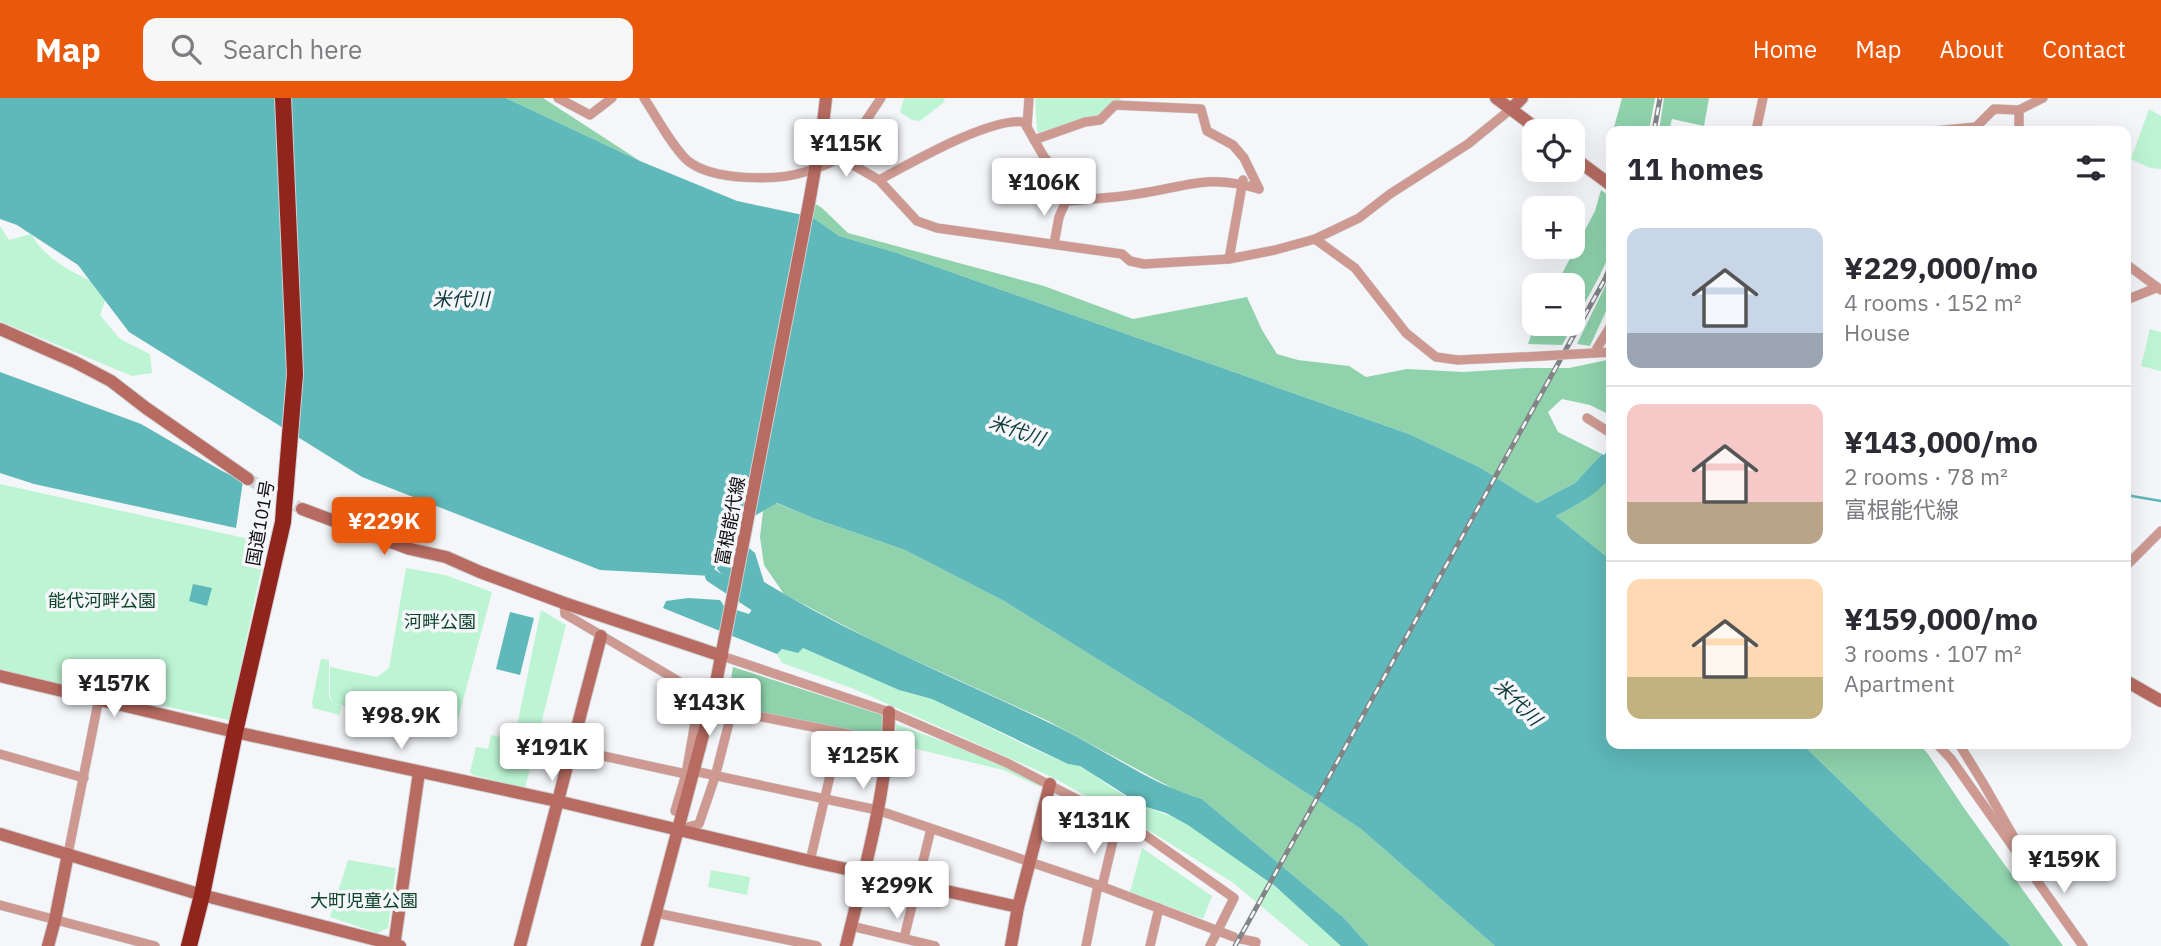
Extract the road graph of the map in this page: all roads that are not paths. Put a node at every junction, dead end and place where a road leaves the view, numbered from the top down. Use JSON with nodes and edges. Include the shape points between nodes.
{"nodes":[{"id":1,"x":283,"y":98,"type":"edge"},
{"id":2,"x":558,"y":98,"type":"edge"},
{"id":3,"x":612,"y":98,"type":"edge"},
{"id":4,"x":644,"y":98,"type":"edge"},
{"id":5,"x":826,"y":98,"type":"edge"},
{"id":6,"x":881,"y":98,"type":"edge"},
{"id":7,"x":1029,"y":98,"type":"edge"},
{"id":8,"x":1496,"y":98,"type":"edge"},
{"id":9,"x":1522,"y":98,"type":"edge"},
{"id":10,"x":1763,"y":98,"type":"edge"},
{"id":11,"x":2043,"y":98,"type":"edge"},
{"id":12,"x":1511,"y":109,"type":"junction"},
{"id":13,"x":2019,"y":110,"type":"junction"},
{"id":14,"x":1524,"y":119,"type":"edge"},
{"id":15,"x":1757,"y":126,"type":"edge"},
{"id":16,"x":1977,"y":126,"type":"edge"},
{"id":17,"x":2019,"y":126,"type":"edge"},
{"id":18,"x":1027,"y":127,"type":"junction"},
{"id":19,"x":1034,"y":140,"type":"junction"},
{"id":20,"x":841,"y":158,"type":"junction"},
{"id":21,"x":1585,"y":166,"type":"edge"},
{"id":22,"x":815,"y":169,"type":"junction"},
{"id":23,"x":1250,"y":169,"type":"junction"},
{"id":24,"x":879,"y":180,"type":"junction"},
{"id":25,"x":1606,"y":182,"type":"edge"},
{"id":26,"x":1241,"y":183,"type":"junction"},
{"id":27,"x":1066,"y":201,"type":"junction"},
{"id":28,"x":1315,"y":239,"type":"junction"},
{"id":29,"x":1054,"y":244,"type":"junction"},
{"id":30,"x":1229,"y":259,"type":"junction"},
{"id":31,"x":2131,"y":268,"type":"edge"},
{"id":32,"x":2158,"y":289,"type":"edge"},
{"id":33,"x":2131,"y":298,"type":"edge"},
{"id":34,"x":0,"y":329,"type":"edge"},
{"id":35,"x":1606,"y":334,"type":"edge"},
{"id":36,"x":1606,"y":352,"type":"edge"},
{"id":37,"x":1594,"y":353,"type":"junction"},
{"id":38,"x":1587,"y":418,"type":"dead end"},
{"id":39,"x":1606,"y":430,"type":"edge"},
{"id":40,"x":248,"y":479,"type":"tunnel mouth"},
{"id":41,"x":302,"y":509,"type":"tunnel mouth"},
{"id":42,"x":2161,"y":531,"type":"edge"},
{"id":43,"x":2131,"y":561,"type":"edge"},
{"id":44,"x":564,"y":603,"type":"junction"},
{"id":45,"x":601,"y":636,"type":"junction"},
{"id":46,"x":723,"y":650,"type":"junction"},
{"id":47,"x":0,"y":676,"type":"edge"},
{"id":48,"x":2131,"y":684,"type":"edge"},
{"id":49,"x":99,"y":698,"type":"junction"},
{"id":50,"x":2161,"y":701,"type":"edge"},
{"id":51,"x":889,"y":712,"type":"junction"},
{"id":52,"x":235,"y":732,"type":"junction"},
{"id":53,"x":840,"y":733,"type":"junction"},
{"id":54,"x":888,"y":742,"type":"junction"},
{"id":55,"x":571,"y":749,"type":"junction"},
{"id":56,"x":1942,"y":749,"type":"edge"},
{"id":57,"x":1962,"y":749,"type":"edge"},
{"id":58,"x":0,"y":754,"type":"edge"},
{"id":59,"x":419,"y":772,"type":"junction"},
{"id":60,"x":690,"y":772,"type":"junction"},
{"id":61,"x":715,"y":777,"type":"junction"},
{"id":62,"x":84,"y":778,"type":"junction"},
{"id":63,"x":1050,"y":784,"type":"junction"},
{"id":64,"x":824,"y":799,"type":"junction"},
{"id":65,"x":557,"y":801,"type":"junction"},
{"id":66,"x":877,"y":810,"type":"junction"},
{"id":67,"x":675,"y":811,"type":"dead end"},
{"id":68,"x":678,"y":829,"type":"junction"},
{"id":69,"x":931,"y":829,"type":"junction"},
{"id":70,"x":1115,"y":832,"type":"dead end"},
{"id":71,"x":0,"y":834,"type":"edge"},
{"id":72,"x":68,"y":854,"type":"junction"},
{"id":73,"x":810,"y":861,"type":"junction"},
{"id":74,"x":2021,"y":861,"type":"junction"},
{"id":75,"x":1030,"y":863,"type":"junction"},
{"id":76,"x":863,"y":872,"type":"junction"},
{"id":77,"x":918,"y":885,"type":"junction"},
{"id":78,"x":1100,"y":886,"type":"junction"},
{"id":79,"x":202,"y":895,"type":"junction"},
{"id":80,"x":0,"y":905,"type":"edge"},
{"id":81,"x":1018,"y":906,"type":"junction"},
{"id":82,"x":1159,"y":908,"type":"junction"},
{"id":83,"x":656,"y":913,"type":"junction"},
{"id":84,"x":55,"y":920,"type":"junction"},
{"id":85,"x":851,"y":926,"type":"junction"},
{"id":86,"x":1218,"y":931,"type":"junction"},
{"id":87,"x":904,"y":938,"type":"junction"},
{"id":88,"x":48,"y":946,"type":"edge"},
{"id":89,"x":155,"y":946,"type":"edge"},
{"id":90,"x":189,"y":946,"type":"edge"},
{"id":91,"x":396,"y":946,"type":"edge"},
{"id":92,"x":520,"y":946,"type":"edge"},
{"id":93,"x":648,"y":946,"type":"edge"},
{"id":94,"x":817,"y":946,"type":"edge"},
{"id":95,"x":846,"y":946,"type":"edge"},
{"id":96,"x":935,"y":946,"type":"edge"},
{"id":97,"x":1011,"y":946,"type":"edge"},
{"id":98,"x":1086,"y":946,"type":"edge"},
{"id":99,"x":1150,"y":946,"type":"edge"},
{"id":100,"x":1210,"y":946,"type":"edge"},
{"id":101,"x":1255,"y":946,"type":"edge"},
{"id":102,"x":2083,"y":946,"type":"edge"}],
"edges":[{"from":1,"to":52,"type":"highway","name":"国道101号","bridge":true,"via":[[295,374],[291,442],[283,522]]},
{"from":2,"to":3,"type":"street","via":[[590,115]]},
{"from":4,"to":22,"type":"street","via":[[688,161],[700,168],[748,178]]},
{"from":5,"to":22,"type":"street","name":"富根能代線"},
{"from":6,"to":20,"type":"street"},
{"from":7,"to":18,"type":"street"},
{"from":8,"to":12,"type":"street"},
{"from":9,"to":12,"type":"street"},
{"from":10,"to":15,"type":"street"},
{"from":11,"to":13,"type":"street"},
{"from":12,"to":14,"type":"street"},
{"from":12,"to":28,"type":"street","via":[[1359,218]]},
{"from":13,"to":16,"type":"street","via":[[1994,109]]},
{"from":13,"to":17,"type":"street"},
{"from":18,"to":19,"type":"street"},
{"from":18,"to":24,"type":"street","via":[[1015,121],[988,127]]},
{"from":19,"to":23,"type":"street","via":[[1100,120],[1115,105],[1201,109],[1207,131],[1233,145]]},
{"from":19,"to":27,"type":"street","via":[[1068,190]]},
{"from":20,"to":22,"type":"street"},
{"from":20,"to":24,"type":"street"},
{"from":21,"to":25,"type":"street"},
{"from":22,"to":46,"type":"street","name":"富根能代線"},
{"from":23,"to":26,"type":"street"},
{"from":23,"to":26,"type":"street","via":[[1259,189]]},
{"from":24,"to":29,"type":"street","via":[[917,221],[937,228]]},
{"from":26,"to":27,"type":"street","via":[[1201,181],[1140,194]]},
{"from":26,"to":30,"type":"street"},
{"from":27,"to":29,"type":"street"},
{"from":28,"to":30,"type":"street"},
{"from":28,"to":37,"type":"street","bridge":true,"via":[[1355,268],[1406,333],[1436,357],[1458,360]]},
{"from":29,"to":30,"type":"street","via":[[1122,254],[1144,264]]},
{"from":31,"to":32,"type":"street"},
{"from":32,"to":33,"type":"street"},
{"from":34,"to":40,"type":"street","via":[[111,381]]},
{"from":35,"to":37,"type":"street"},
{"from":36,"to":37,"type":"street"},
{"from":38,"to":39,"type":"street"},
{"from":41,"to":44,"type":"street"},
{"from":42,"to":43,"type":"street"},
{"from":44,"to":45,"type":"street","via":[[565,614]]},
{"from":44,"to":46,"type":"street"},
{"from":45,"to":55,"type":"street"},
{"from":45,"to":60,"type":"street","via":[[701,694]]},
{"from":46,"to":51,"type":"street"},
{"from":46,"to":60,"type":"street","name":"富根能代線","bridge":true},
{"from":47,"to":49,"type":"street"},
{"from":48,"to":50,"type":"street"},
{"from":49,"to":52,"type":"street"},
{"from":49,"to":62,"type":"street"},
{"from":51,"to":54,"type":"street"},
{"from":51,"to":63,"type":"street"},
{"from":52,"to":59,"type":"street"},
{"from":52,"to":79,"type":"highway","name":"国道101号"},
{"from":53,"to":54,"type":"street"},
{"from":53,"to":61,"type":"street","via":[[729,709]]},
{"from":53,"to":64,"type":"street"},
{"from":54,"to":66,"type":"street"},
{"from":55,"to":60,"type":"street"},
{"from":55,"to":65,"type":"street"},
{"from":56,"to":74,"type":"street"},
{"from":57,"to":74,"type":"street","via":[[2016,841]]},
{"from":58,"to":62,"type":"street"},
{"from":59,"to":65,"type":"street"},
{"from":59,"to":91,"type":"street"},
{"from":60,"to":61,"type":"street"},
{"from":60,"to":67,"type":"street"},
{"from":60,"to":68,"type":"street","name":"富根能代線"},
{"from":61,"to":64,"type":"street"},
{"from":61,"to":68,"type":"street","via":[[699,824]]},
{"from":62,"to":72,"type":"street"},
{"from":63,"to":75,"type":"street"},
{"from":63,"to":86,"type":"street","via":[[1142,833],[1234,898]]},
{"from":64,"to":66,"type":"street"},
{"from":64,"to":73,"type":"street"},
{"from":65,"to":68,"type":"street"},
{"from":65,"to":92,"type":"street"},
{"from":66,"to":69,"type":"street"},
{"from":66,"to":76,"type":"street"},
{"from":68,"to":73,"type":"street"},
{"from":68,"to":83,"type":"street","name":"富根能代線"},
{"from":69,"to":75,"type":"street"},
{"from":69,"to":77,"type":"street"},
{"from":70,"to":78,"type":"street"},
{"from":71,"to":72,"type":"street"},
{"from":72,"to":79,"type":"street"},
{"from":72,"to":84,"type":"street"},
{"from":73,"to":76,"type":"street"},
{"from":74,"to":102,"type":"street"},
{"from":75,"to":78,"type":"street"},
{"from":75,"to":81,"type":"street"},
{"from":76,"to":77,"type":"street"},
{"from":76,"to":85,"type":"street"},
{"from":77,"to":81,"type":"street"},
{"from":77,"to":87,"type":"street"},
{"from":78,"to":82,"type":"street"},
{"from":78,"to":98,"type":"street"},
{"from":79,"to":90,"type":"highway","name":"国道101号"},
{"from":79,"to":91,"type":"street"},
{"from":80,"to":84,"type":"street"},
{"from":81,"to":97,"type":"street"},
{"from":82,"to":86,"type":"street"},
{"from":82,"to":99,"type":"street"},
{"from":83,"to":93,"type":"street","name":"富根能代線"},
{"from":83,"to":94,"type":"street"},
{"from":84,"to":88,"type":"street"},
{"from":84,"to":89,"type":"street"},
{"from":85,"to":87,"type":"street"},
{"from":85,"to":95,"type":"street"},
{"from":86,"to":100,"type":"street"},
{"from":86,"to":101,"type":"street","via":[[1256,942]]},
{"from":87,"to":96,"type":"street"}]}
